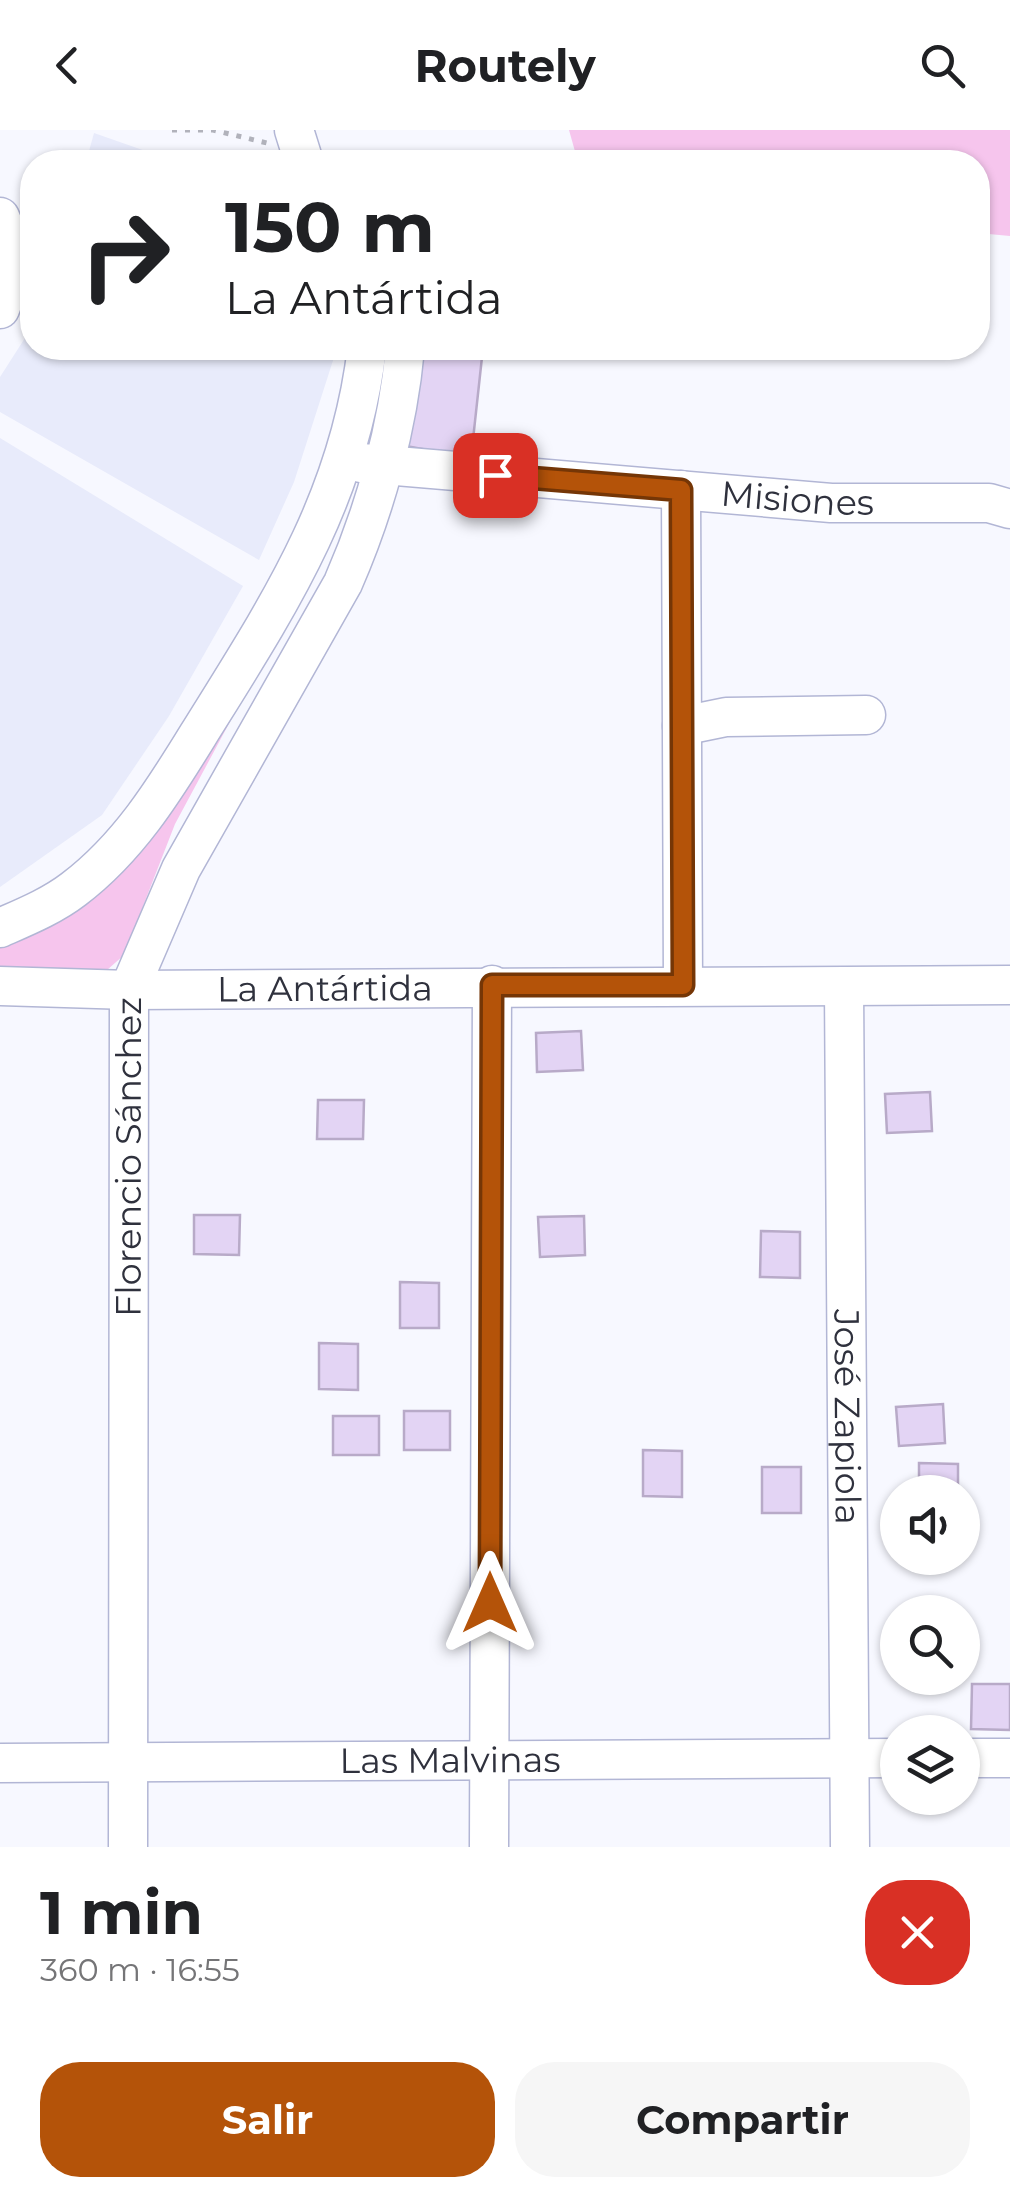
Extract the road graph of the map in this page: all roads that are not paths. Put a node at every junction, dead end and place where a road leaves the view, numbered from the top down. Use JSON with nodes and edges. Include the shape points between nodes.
{"nodes":[{"id":1,"x":0,"y":218,"type":"edge"},
{"id":2,"x":0,"y":309,"type":"edge"},
{"id":3,"x":365,"y":360,"type":"edge"},
{"id":4,"x":403,"y":360,"type":"edge"},
{"id":5,"x":344,"y":460,"type":"junction"},
{"id":6,"x":384,"y":466,"type":"junction"},
{"id":7,"x":681,"y":490,"type":"junction"},
{"id":8,"x":1010,"y":509,"type":"edge"},
{"id":9,"x":866,"y":715,"type":"dead end"},
{"id":10,"x":682,"y":726,"type":"junction"},
{"id":11,"x":0,"y":928,"type":"edge"},
{"id":12,"x":492,"y":985,"type":"junction"},
{"id":13,"x":683,"y":985,"type":"junction"},
{"id":14,"x":1010,"y":985,"type":"edge"},
{"id":15,"x":0,"y":986,"type":"edge"},
{"id":16,"x":844,"y":987,"type":"junction"},
{"id":17,"x":129,"y":990,"type":"junction"},
{"id":18,"x":489,"y":1758,"type":"junction"},
{"id":19,"x":850,"y":1758,"type":"junction"},
{"id":20,"x":880,"y":1758,"type":"edge"},
{"id":21,"x":980,"y":1758,"type":"edge"},
{"id":22,"x":1010,"y":1758,"type":"edge"},
{"id":23,"x":128,"y":1762,"type":"junction"},
{"id":24,"x":0,"y":1763,"type":"edge"},
{"id":25,"x":128,"y":1847,"type":"edge"},
{"id":26,"x":490,"y":1847,"type":"edge"},
{"id":27,"x":850,"y":1847,"type":"edge"}],
"edges":[{"from":1,"to":2,"type":"street","via":[[15,273]]},
{"from":3,"to":5,"type":"street"},
{"from":4,"to":6,"type":"street","name":"Florencio Sánchez"},
{"from":5,"to":6,"type":"street","name":"Misiones"},
{"from":5,"to":11,"type":"street","via":[[311,544],[166,789],[74,890]]},
{"from":6,"to":7,"type":"street","name":"Misiones"},
{"from":6,"to":17,"type":"street","name":"Florencio Sánchez","via":[[343,583],[181,869]]},
{"from":7,"to":8,"type":"street","name":"Misiones"},
{"from":7,"to":10,"type":"street"},
{"from":9,"to":10,"type":"street","via":[[726,718]]},
{"from":10,"to":13,"type":"street"},
{"from":12,"to":13,"type":"street","name":"La Antártida"},
{"from":12,"to":17,"type":"street","name":"La Antártida"},
{"from":12,"to":18,"type":"street"},
{"from":13,"to":16,"type":"street","name":"La Antártida"},
{"from":14,"to":16,"type":"street","name":"La Antártida"},
{"from":15,"to":17,"type":"street","name":"La Antártida"},
{"from":16,"to":19,"type":"street","name":"José Zapiola"},
{"from":17,"to":23,"type":"street","name":"Florencio Sánchez"},
{"from":18,"to":19,"type":"street","name":"Las Malvinas"},
{"from":18,"to":23,"type":"street","name":"Las Malvinas"},
{"from":18,"to":26,"type":"street"},
{"from":19,"to":20,"type":"street","name":"Las Malvinas"},
{"from":19,"to":27,"type":"street","name":"José Zapiola"},
{"from":21,"to":22,"type":"street"},
{"from":23,"to":24,"type":"street","name":"Las Malvinas"},
{"from":23,"to":25,"type":"street","name":"Florencio Sánchez"}]}
